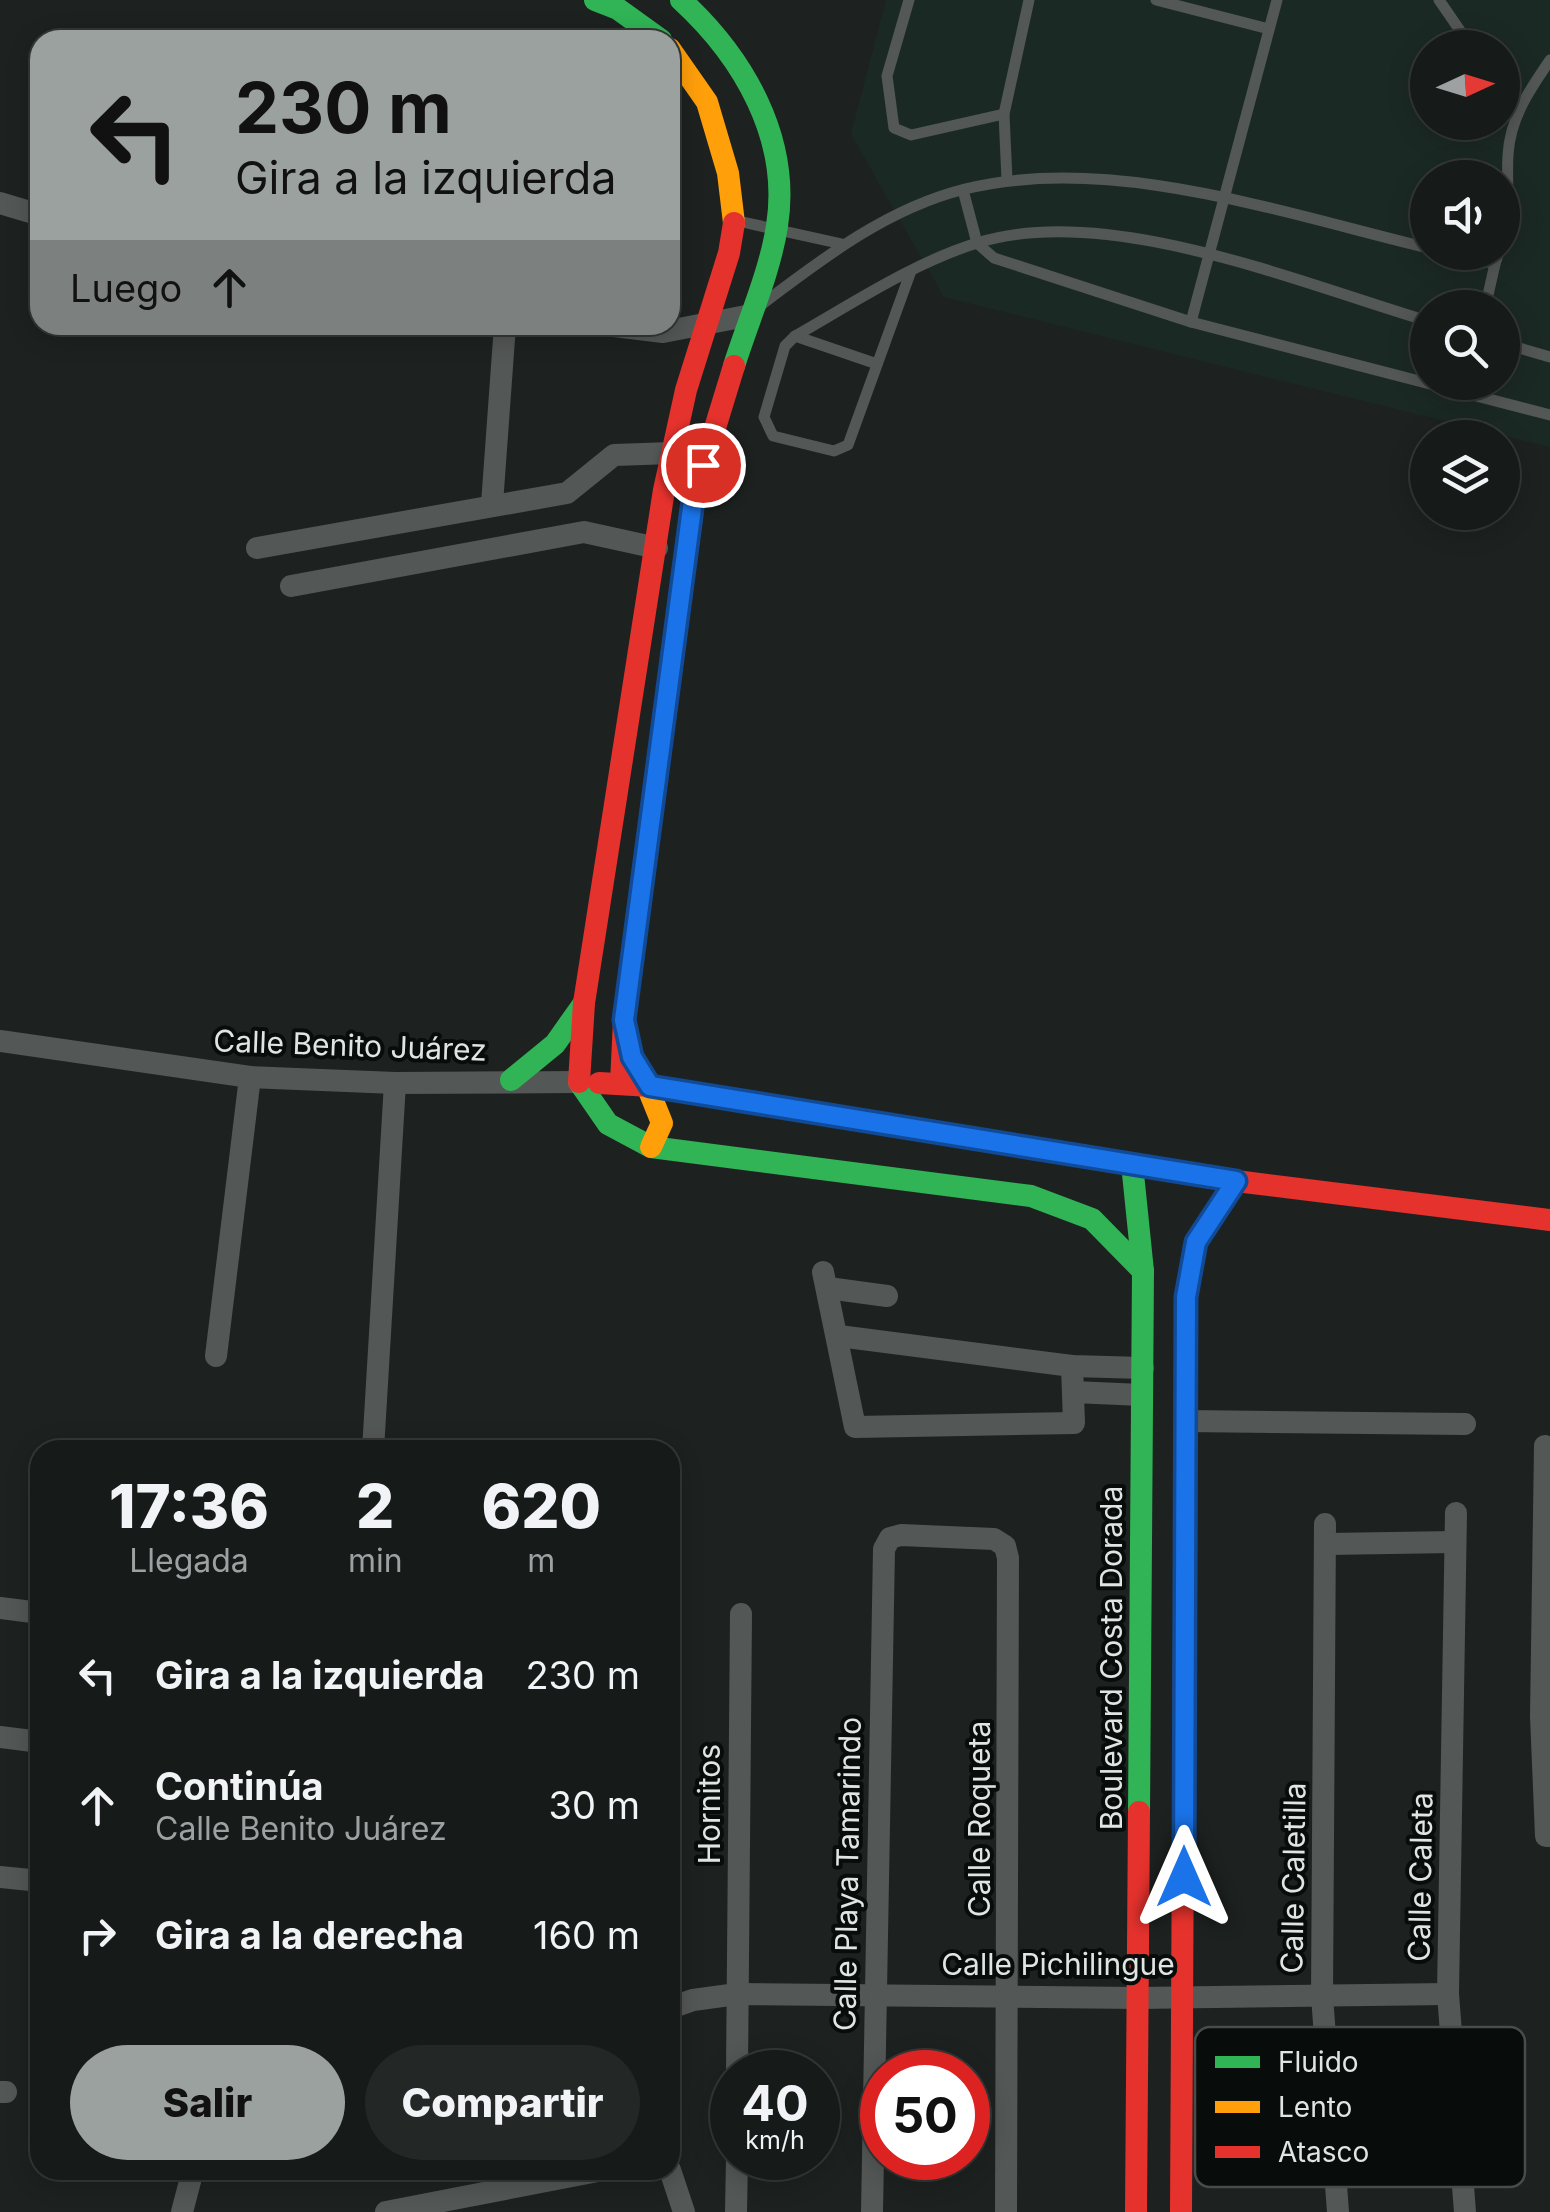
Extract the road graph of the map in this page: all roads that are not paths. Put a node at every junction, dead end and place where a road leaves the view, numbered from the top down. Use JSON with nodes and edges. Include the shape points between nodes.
{"nodes":[{"id":1,"x":595,"y":0,"type":"edge"},
{"id":2,"x":680,"y":0,"type":"edge"},
{"id":3,"x":909,"y":0,"type":"edge"},
{"id":4,"x":1029,"y":0,"type":"edge"},
{"id":5,"x":1156,"y":0,"type":"edge"},
{"id":6,"x":1277,"y":0,"type":"edge"},
{"id":7,"x":1439,"y":0,"type":"edge"},
{"id":8,"x":1269,"y":29,"type":"junction"},
{"id":9,"x":647,"y":30,"type":"edge"},
{"id":10,"x":1460,"y":30,"type":"edge"},
{"id":11,"x":1550,"y":60,"type":"edge"},
{"id":12,"x":680,"y":63,"type":"edge"},
{"id":13,"x":1521,"y":102,"type":"joint"},
{"id":14,"x":1004,"y":114,"type":"junction"},
{"id":15,"x":1508,"y":160,"type":"edge"},
{"id":16,"x":1007,"y":180,"type":"junction"},
{"id":17,"x":962,"y":190,"type":"junction"},
{"id":18,"x":1224,"y":200,"type":"junction"},
{"id":19,"x":0,"y":202,"type":"edge"},
{"id":20,"x":30,"y":212,"type":"edge"},
{"id":21,"x":734,"y":220,"type":"junction"},
{"id":22,"x":777,"y":226,"type":"junction"},
{"id":23,"x":978,"y":242,"type":"junction"},
{"id":24,"x":842,"y":244,"type":"junction"},
{"id":25,"x":1410,"y":244,"type":"edge"},
{"id":26,"x":1209,"y":256,"type":"junction"},
{"id":27,"x":911,"y":271,"type":"junction"},
{"id":28,"x":746,"y":316,"type":"junction"},
{"id":29,"x":1410,"y":316,"type":"edge"},
{"id":30,"x":1191,"y":322,"type":"junction"},
{"id":31,"x":704,"y":326,"type":"junction"},
{"id":32,"x":680,"y":330,"type":"edge"},
{"id":33,"x":504,"y":335,"type":"edge"},
{"id":34,"x":795,"y":336,"type":"junction"},
{"id":35,"x":1520,"y":348,"type":"edge"},
{"id":36,"x":1550,"y":357,"type":"edge"},
{"id":37,"x":878,"y":364,"type":"junction"},
{"id":38,"x":1550,"y":415,"type":"edge"},
{"id":39,"x":672,"y":454,"type":"junction"},
{"id":40,"x":492,"y":504,"type":"junction"},
{"id":41,"x":658,"y":541,"type":"junction"},
{"id":42,"x":257,"y":548,"type":"dead end"},
{"id":43,"x":291,"y":586,"type":"dead end"},
{"id":44,"x":645,"y":618,"type":"junction"},
{"id":45,"x":677,"y":628,"type":"junction"},
{"id":46,"x":584,"y":1003,"type":"junction"},
{"id":47,"x":624,"y":1020,"type":"junction"},
{"id":48,"x":0,"y":1040,"type":"edge"},
{"id":49,"x":250,"y":1078,"type":"junction"},
{"id":50,"x":511,"y":1080,"type":"junction"},
{"id":51,"x":579,"y":1082,"type":"junction"},
{"id":52,"x":621,"y":1083,"type":"junction"},
{"id":53,"x":395,"y":1084,"type":"junction"},
{"id":54,"x":650,"y":1086,"type":"junction"},
{"id":55,"x":651,"y":1147,"type":"junction"},
{"id":56,"x":1132,"y":1164,"type":"junction"},
{"id":57,"x":1236,"y":1181,"type":"junction"},
{"id":58,"x":1550,"y":1220,"type":"edge"},
{"id":59,"x":1144,"y":1271,"type":"junction"},
{"id":60,"x":887,"y":1296,"type":"dead end"},
{"id":61,"x":839,"y":1336,"type":"junction"},
{"id":62,"x":216,"y":1356,"type":"dead end"},
{"id":63,"x":1072,"y":1366,"type":"junction"},
{"id":64,"x":1142,"y":1368,"type":"junction"},
{"id":65,"x":1073,"y":1392,"type":"junction"},
{"id":66,"x":1142,"y":1395,"type":"junction"},
{"id":67,"x":1185,"y":1421,"type":"junction"},
{"id":68,"x":1142,"y":1422,"type":"junction"},
{"id":69,"x":1465,"y":1424,"type":"dead end"},
{"id":70,"x":374,"y":1440,"type":"edge"},
{"id":71,"x":1544,"y":1446,"type":"dead end"},
{"id":72,"x":1185,"y":1484,"type":"junction"},
{"id":73,"x":1456,"y":1513,"type":"dead end"},
{"id":74,"x":1454,"y":1542,"type":"junction"},
{"id":75,"x":1005,"y":1546,"type":"joint"},
{"id":76,"x":0,"y":1608,"type":"edge"},
{"id":77,"x":30,"y":1612,"type":"edge"},
{"id":78,"x":740,"y":1614,"type":"dead end"},
{"id":79,"x":0,"y":1737,"type":"edge"},
{"id":80,"x":30,"y":1741,"type":"edge"},
{"id":81,"x":1548,"y":1836,"type":"edge"},
{"id":82,"x":0,"y":1877,"type":"edge"},
{"id":83,"x":30,"y":1880,"type":"edge"},
{"id":84,"x":874,"y":1992,"type":"junction"},
{"id":85,"x":738,"y":1994,"type":"junction"},
{"id":86,"x":1448,"y":1994,"type":"junction"},
{"id":87,"x":1184,"y":1995,"type":"junction"},
{"id":88,"x":1010,"y":1996,"type":"junction"},
{"id":89,"x":1322,"y":1996,"type":"junction"},
{"id":90,"x":1138,"y":1998,"type":"junction"},
{"id":91,"x":680,"y":2005,"type":"edge"},
{"id":92,"x":1324,"y":2027,"type":"edge"},
{"id":93,"x":1451,"y":2027,"type":"edge"},
{"id":94,"x":737,"y":2050,"type":"edge"},
{"id":95,"x":190,"y":2180,"type":"edge"},
{"id":96,"x":551,"y":2180,"type":"edge"},
{"id":97,"x":673,"y":2180,"type":"edge"},
{"id":98,"x":736,"y":2180,"type":"edge"},
{"id":99,"x":1336,"y":2187,"type":"edge"},
{"id":100,"x":1463,"y":2187,"type":"edge"},
{"id":101,"x":182,"y":2212,"type":"edge"},
{"id":102,"x":386,"y":2212,"type":"edge"},
{"id":103,"x":684,"y":2212,"type":"edge"},
{"id":104,"x":736,"y":2212,"type":"edge"},
{"id":105,"x":872,"y":2212,"type":"edge"},
{"id":106,"x":1006,"y":2212,"type":"edge"},
{"id":107,"x":1136,"y":2212,"type":"edge"},
{"id":108,"x":1181,"y":2212,"type":"edge"},
{"id":109,"x":1338,"y":2212,"type":"edge"},
{"id":110,"x":1465,"y":2212,"type":"edge"}],
"edges":[{"from":1,"to":9,"type":"main road"},
{"from":2,"to":22,"type":"main road","via":[[716,29],[748,77],[772,136]]},
{"from":3,"to":14,"type":"lane","via":[[887,76],[894,128],[911,135]]},
{"from":4,"to":14,"type":"lane"},
{"from":5,"to":8,"type":"lane"},
{"from":6,"to":8,"type":"lane"},
{"from":7,"to":10,"type":"lane"},
{"from":8,"to":18,"type":"lane"},
{"from":11,"to":13,"type":"lane"},
{"from":12,"to":21,"type":"main road","via":[[707,102]]},
{"from":13,"to":15,"type":"lane"},
{"from":14,"to":16,"type":"lane"},
{"from":16,"to":17,"type":"lane"},
{"from":16,"to":18,"type":"lane","via":[[1135,184]]},
{"from":17,"to":23,"type":"lane"},
{"from":17,"to":24,"type":"lane"},
{"from":18,"to":25,"type":"lane"},
{"from":18,"to":26,"type":"lane"},
{"from":19,"to":20,"type":"street"},
{"from":21,"to":22,"type":"lane"},
{"from":21,"to":31,"type":"main road"},
{"from":22,"to":24,"type":"lane"},
{"from":22,"to":28,"type":"main road"},
{"from":23,"to":26,"type":"lane","via":[[1042,228],[1080,229]]},
{"from":23,"to":27,"type":"lane"},
{"from":23,"to":30,"type":"lane","via":[[994,258]]},
{"from":24,"to":28,"type":"lane"},
{"from":26,"to":29,"type":"lane"},
{"from":26,"to":30,"type":"lane"},
{"from":27,"to":34,"type":"lane"},
{"from":27,"to":37,"type":"lane"},
{"from":28,"to":31,"type":"street"},
{"from":28,"to":45,"type":"main road","via":[[694,493]]},
{"from":30,"to":38,"type":"lane"},
{"from":31,"to":32,"type":"street"},
{"from":31,"to":39,"type":"main road"},
{"from":33,"to":40,"type":"street"},
{"from":34,"to":37,"type":"lane"},
{"from":34,"to":37,"type":"lane","via":[[784,346],[764,416],[774,436],[842,450]]},
{"from":35,"to":36,"type":"lane"},
{"from":39,"to":40,"type":"street","via":[[614,455],[567,493]]},
{"from":39,"to":41,"type":"main road"},
{"from":40,"to":42,"type":"street"},
{"from":41,"to":43,"type":"street","via":[[584,532]]},
{"from":41,"to":44,"type":"main road"},
{"from":44,"to":45,"type":"main road"},
{"from":44,"to":46,"type":"main road"},
{"from":45,"to":47,"type":"main road"},
{"from":46,"to":50,"type":"main road","via":[[554,1044]]},
{"from":46,"to":51,"type":"main road"},
{"from":47,"to":52,"type":"main road"},
{"from":47,"to":54,"type":"main road","via":[[632,1057]]},
{"from":48,"to":49,"type":"street","name":"Calle Benito Juárez"},
{"from":49,"to":53,"type":"street","name":"Calle Benito Juárez"},
{"from":49,"to":62,"type":"street"},
{"from":50,"to":51,"type":"street","name":"Calle Benito Juárez"},
{"from":50,"to":53,"type":"street","name":"Calle Benito Juárez"},
{"from":51,"to":52,"type":"main road","name":"Calle Benito Juárez"},
{"from":51,"to":55,"type":"main road","via":[[608,1124]]},
{"from":52,"to":54,"type":"main road","name":"Calle Benito Juárez"},
{"from":53,"to":70,"type":"street"},
{"from":54,"to":55,"type":"main road","via":[[662,1123]]},
{"from":54,"to":56,"type":"main road","name":"Calle Benito Juárez"},
{"from":55,"to":59,"type":"main road","via":[[1032,1196],[1092,1219]]},
{"from":56,"to":57,"type":"main road","name":"Calle Benito Juárez"},
{"from":56,"to":59,"type":"main road","name":"Boulevard Costa Dorada"},
{"from":57,"to":58,"type":"main road","name":"Calle Benito Juárez"},
{"from":57,"to":67,"type":"main road","via":[[1196,1242],[1186,1297]]},
{"from":59,"to":64,"type":"main road","name":"Boulevard Costa Dorada"},
{"from":60,"to":61,"type":"street","via":[[825,1280]]},
{"from":61,"to":63,"type":"street"},
{"from":61,"to":65,"type":"street","via":[[854,1427],[1074,1423]]},
{"from":63,"to":64,"type":"street"},
{"from":63,"to":65,"type":"street"},
{"from":64,"to":66,"type":"main road","name":"Boulevard Costa Dorada"},
{"from":65,"to":66,"type":"street"},
{"from":66,"to":68,"type":"main road","name":"Boulevard Costa Dorada"},
{"from":67,"to":69,"type":"street"},
{"from":67,"to":72,"type":"main road"},
{"from":68,"to":72,"type":"main road","via":[[1154,1436],[1158,1480]]},
{"from":68,"to":90,"type":"main road","name":"Boulevard Costa Dorada"},
{"from":71,"to":81,"type":"street","via":[[1541,1716]]},
{"from":72,"to":87,"type":"main road"},
{"from":73,"to":74,"type":"street","name":"Calle Caleta"},
{"from":74,"to":86,"type":"street","name":"Calle Caleta"},
{"from":74,"to":89,"type":"street","name":"Calle Caletilla","via":[[1326,1534]]},
{"from":75,"to":84,"type":"street","name":"Calle Playa Tamarindo","via":[[994,1539],[890,1538],[884,1549]]},
{"from":75,"to":88,"type":"street","name":"Calle Roqueta"},
{"from":76,"to":77,"type":"street"},
{"from":78,"to":85,"type":"street","name":"Hornitos"},
{"from":79,"to":80,"type":"street"},
{"from":82,"to":83,"type":"street"},
{"from":84,"to":85,"type":"street","name":"Calle Pichilingue"},
{"from":84,"to":88,"type":"street","name":"Calle Pichilingue"},
{"from":84,"to":105,"type":"street","name":"Calle Playa Tamarindo"},
{"from":85,"to":91,"type":"street","name":"Calle Pichilingue"},
{"from":85,"to":94,"type":"street","name":"Hornitos"},
{"from":86,"to":89,"type":"street","name":"Calle Pichilingue"},
{"from":86,"to":93,"type":"street","name":"Calle Caleta"},
{"from":87,"to":89,"type":"street","name":"Calle Pichilingue"},
{"from":87,"to":90,"type":"street","name":"Calle Pichilingue"},
{"from":87,"to":108,"type":"main road"},
{"from":88,"to":90,"type":"street","name":"Calle Pichilingue"},
{"from":88,"to":106,"type":"street","name":"Calle Roqueta"},
{"from":89,"to":92,"type":"street","name":"Calle Caletilla"},
{"from":90,"to":107,"type":"main road","name":"Boulevard Costa Dorada"},
{"from":95,"to":101,"type":"street"},
{"from":96,"to":102,"type":"street"},
{"from":97,"to":103,"type":"street"},
{"from":98,"to":104,"type":"street"},
{"from":99,"to":109,"type":"street","name":"Calle Caletilla"},
{"from":100,"to":110,"type":"street","name":"Calle Caleta"}]}
